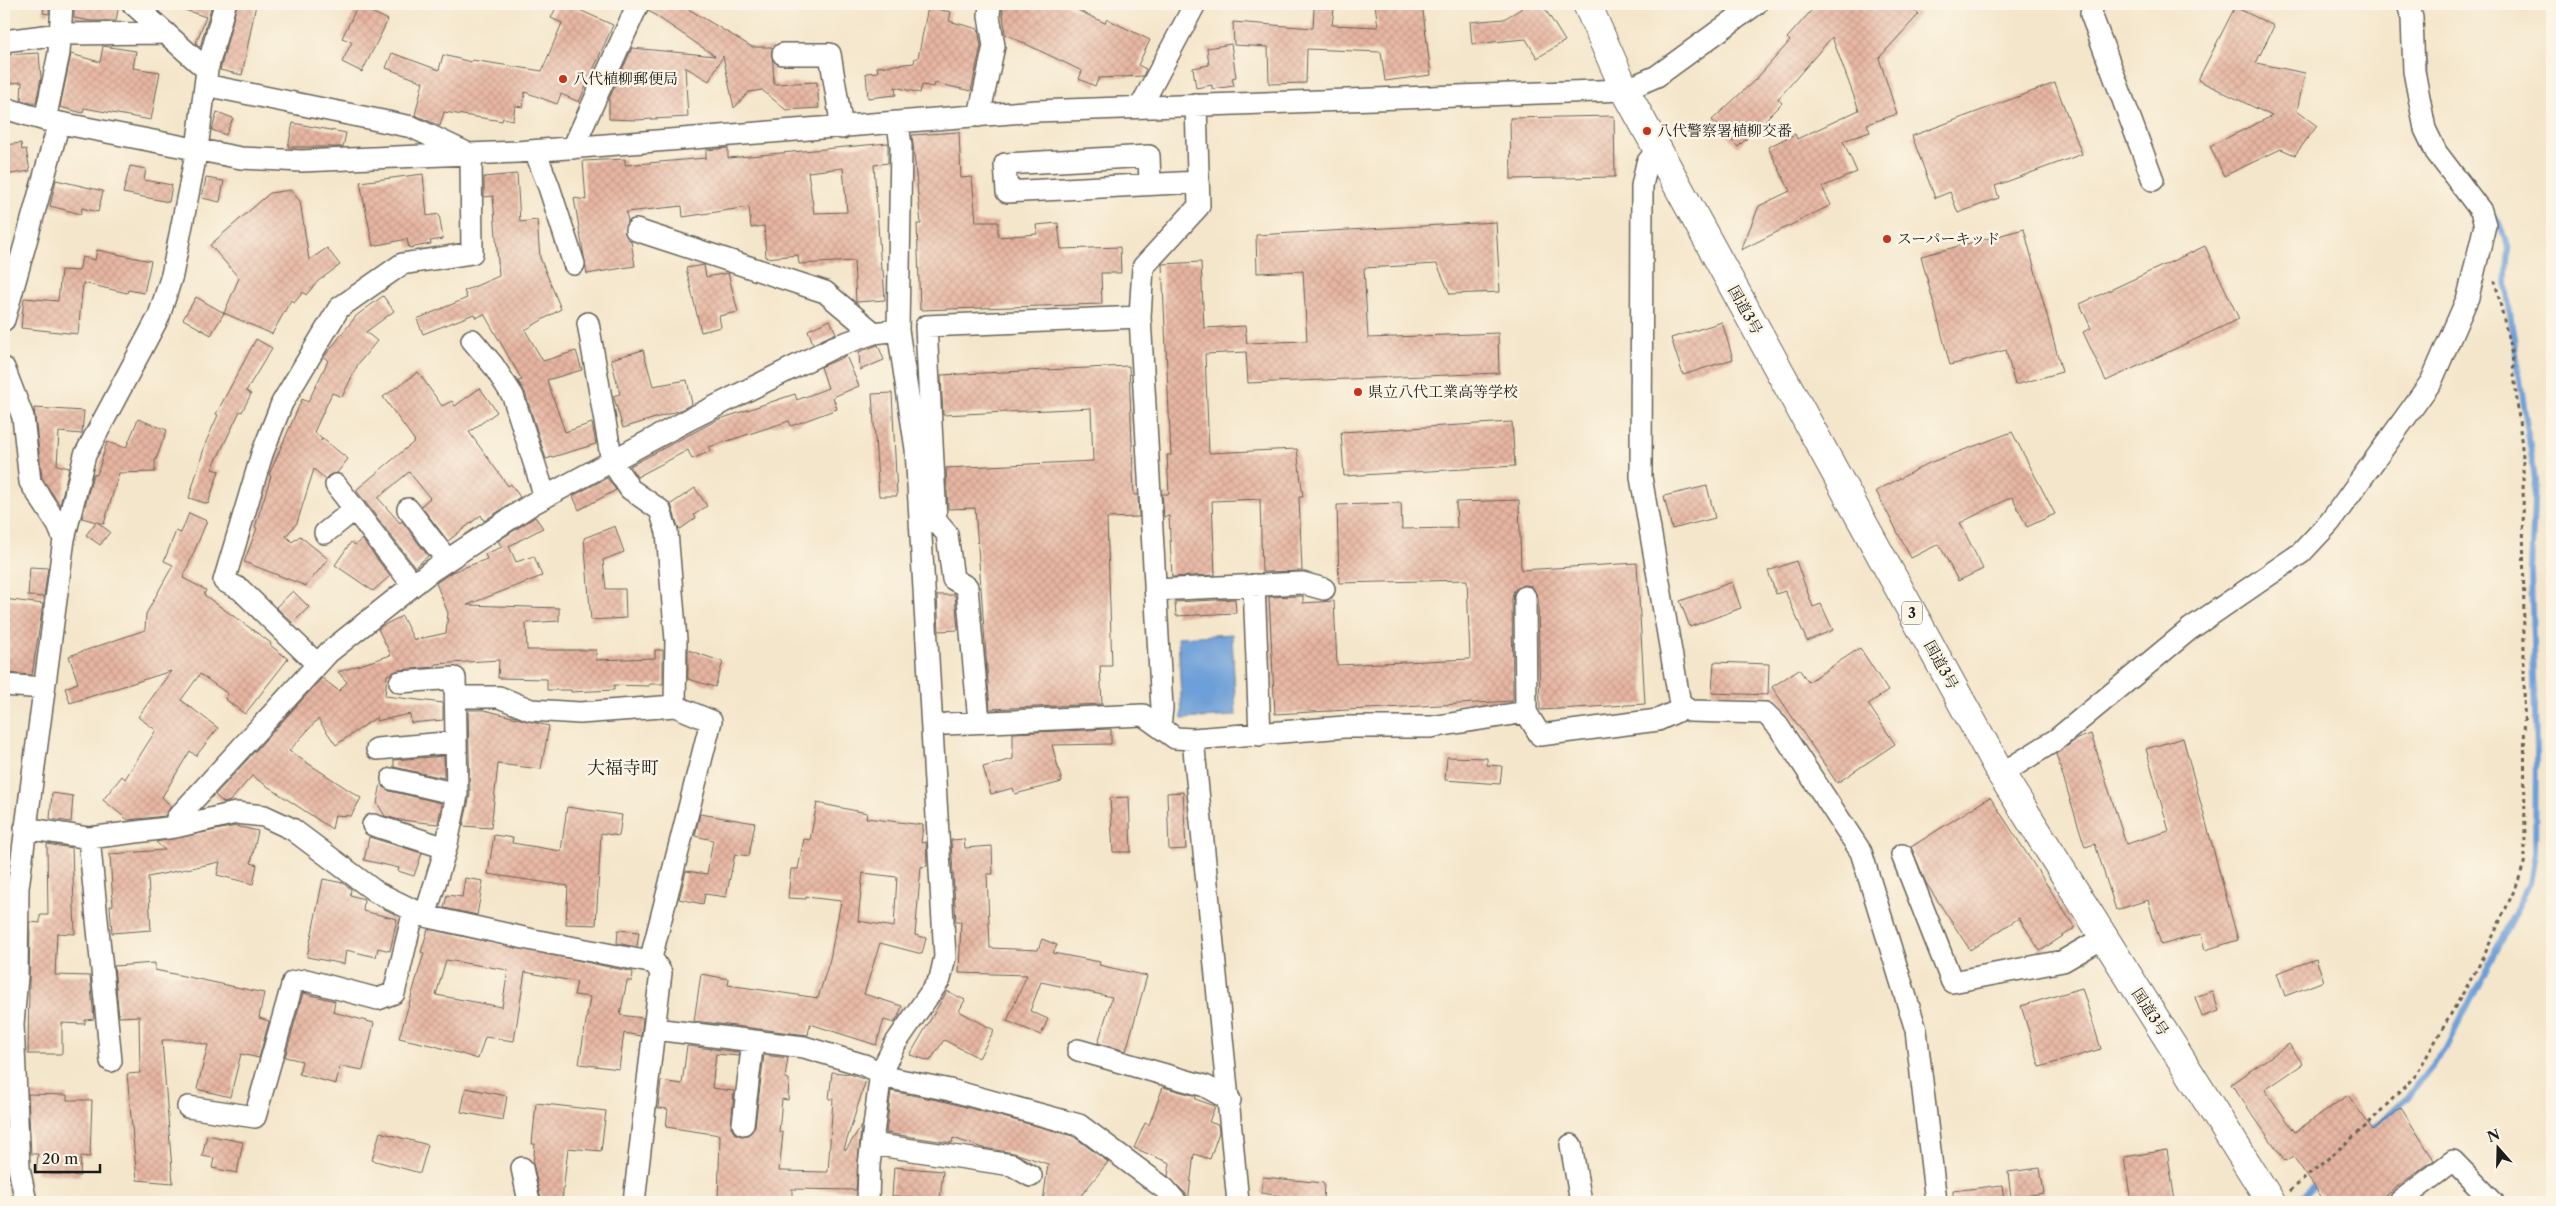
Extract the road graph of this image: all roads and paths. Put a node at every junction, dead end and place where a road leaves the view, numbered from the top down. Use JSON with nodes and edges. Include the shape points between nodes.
{"nodes":[{"id":1,"x":62,"y":4,"type":"edge"},
{"id":2,"x":133,"y":4,"type":"edge"},
{"id":3,"x":226,"y":4,"type":"edge"},
{"id":4,"x":638,"y":4,"type":"edge"},
{"id":5,"x":990,"y":4,"type":"edge"},
{"id":6,"x":1195,"y":4,"type":"edge"},
{"id":7,"x":1587,"y":4,"type":"edge"},
{"id":8,"x":1756,"y":4,"type":"edge"},
{"id":9,"x":2093,"y":4,"type":"edge"},
{"id":10,"x":2408,"y":4,"type":"edge"},
{"id":11,"x":166,"y":33,"type":"junction"},
{"id":12,"x":60,"y":34,"type":"junction"},
{"id":13,"x":4,"y":40,"type":"edge"},
{"id":14,"x":783,"y":54,"type":"dead end"},
{"id":15,"x":206,"y":77,"type":"junction"},
{"id":16,"x":1625,"y":90,"type":"junction"},
{"id":17,"x":1196,"y":105,"type":"junction"},
{"id":18,"x":1141,"y":106,"type":"junction"},
{"id":19,"x":4,"y":108,"type":"edge"},
{"id":20,"x":980,"y":116,"type":"junction"},
{"id":21,"x":52,"y":122,"type":"junction"},
{"id":22,"x":898,"y":124,"type":"junction"},
{"id":23,"x":842,"y":128,"type":"junction"},
{"id":24,"x":573,"y":148,"type":"junction"},
{"id":25,"x":197,"y":149,"type":"junction"},
{"id":26,"x":1657,"y":150,"type":"junction"},
{"id":27,"x":535,"y":151,"type":"junction"},
{"id":28,"x":471,"y":155,"type":"junction"},
{"id":29,"x":2153,"y":180,"type":"dead end"},
{"id":30,"x":1198,"y":182,"type":"junction"},
{"id":31,"x":1150,"y":184,"type":"junction"},
{"id":32,"x":636,"y":230,"type":"dead end"},
{"id":33,"x":574,"y":264,"type":"dead end"},
{"id":34,"x":2496,"y":273,"type":"dead end"},
{"id":35,"x":1140,"y":317,"type":"junction"},
{"id":36,"x":4,"y":320,"type":"edge"},
{"id":37,"x":588,"y":323,"type":"dead end"},
{"id":38,"x":898,"y":330,"type":"junction"},
{"id":39,"x":874,"y":333,"type":"junction"},
{"id":40,"x":472,"y":340,"type":"dead end"},
{"id":41,"x":4,"y":368,"type":"edge"},
{"id":42,"x":612,"y":462,"type":"junction"},
{"id":43,"x":336,"y":485,"type":"dead end"},
{"id":44,"x":545,"y":497,"type":"junction"},
{"id":45,"x":354,"y":509,"type":"junction"},
{"id":46,"x":408,"y":509,"type":"dead end"},
{"id":47,"x":325,"y":533,"type":"dead end"},
{"id":48,"x":64,"y":539,"type":"junction"},
{"id":49,"x":447,"y":560,"type":"junction"},
{"id":50,"x":413,"y":585,"type":"junction"},
{"id":51,"x":1254,"y":585,"type":"junction"},
{"id":52,"x":1324,"y":589,"type":"dead end"},
{"id":53,"x":1155,"y":590,"type":"junction"},
{"id":54,"x":1525,"y":597,"type":"dead end"},
{"id":55,"x":317,"y":664,"type":"junction"},
{"id":56,"x":400,"y":682,"type":"dead end"},
{"id":57,"x":4,"y":685,"type":"edge"},
{"id":58,"x":44,"y":688,"type":"junction"},
{"id":59,"x":456,"y":697,"type":"junction"},
{"id":60,"x":675,"y":706,"type":"junction"},
{"id":61,"x":1684,"y":708,"type":"junction"},
{"id":62,"x":1526,"y":712,"type":"junction"},
{"id":63,"x":978,"y":722,"type":"junction"},
{"id":64,"x":946,"y":724,"type":"dead end"},
{"id":65,"x":1160,"y":727,"type":"junction"},
{"id":66,"x":1260,"y":735,"type":"junction"},
{"id":67,"x":1193,"y":739,"type":"junction"},
{"id":68,"x":456,"y":742,"type":"junction"},
{"id":69,"x":377,"y":749,"type":"dead end"},
{"id":70,"x":2000,"y":774,"type":"junction"},
{"id":71,"x":392,"y":778,"type":"dead end"},
{"id":72,"x":457,"y":794,"type":"junction"},
{"id":73,"x":373,"y":825,"type":"dead end"},
{"id":74,"x":175,"y":827,"type":"junction"},
{"id":75,"x":25,"y":828,"type":"junction"},
{"id":76,"x":89,"y":838,"type":"junction"},
{"id":77,"x":446,"y":848,"type":"junction"},
{"id":78,"x":1902,"y":855,"type":"dead end"},
{"id":79,"x":11,"y":888,"type":"edge"},
{"id":80,"x":419,"y":913,"type":"junction"},
{"id":81,"x":2103,"y":938,"type":"junction"},
{"id":82,"x":650,"y":962,"type":"junction"},
{"id":83,"x":8,"y":1024,"type":"edge"},
{"id":84,"x":654,"y":1029,"type":"junction"},
{"id":85,"x":753,"y":1041,"type":"junction"},
{"id":86,"x":1078,"y":1050,"type":"dead end"},
{"id":87,"x":111,"y":1061,"type":"dead end"},
{"id":88,"x":881,"y":1072,"type":"junction"},
{"id":89,"x":1230,"y":1100,"type":"junction"},
{"id":90,"x":188,"y":1107,"type":"dead end"},
{"id":91,"x":743,"y":1124,"type":"dead end"},
{"id":92,"x":872,"y":1144,"type":"junction"},
{"id":93,"x":1571,"y":1145,"type":"dead end"},
{"id":94,"x":522,"y":1168,"type":"dead end"},
{"id":95,"x":1031,"y":1176,"type":"dead end"},
{"id":96,"x":2270,"y":1201,"type":"edge"},
{"id":97,"x":26,"y":1202,"type":"edge"},
{"id":98,"x":529,"y":1202,"type":"edge"},
{"id":99,"x":634,"y":1202,"type":"edge"},
{"id":100,"x":868,"y":1202,"type":"edge"},
{"id":101,"x":1176,"y":1202,"type":"edge"},
{"id":102,"x":1238,"y":1202,"type":"edge"},
{"id":103,"x":1581,"y":1202,"type":"edge"},
{"id":104,"x":1936,"y":1202,"type":"edge"},
{"id":105,"x":2399,"y":1202,"type":"edge"},
{"id":106,"x":2493,"y":1202,"type":"edge"}],
"edges":[{"from":1,"to":12,"type":"street"},
{"from":2,"to":11,"type":"street"},
{"from":3,"to":15,"type":"street"},
{"from":4,"to":24,"type":"street"},
{"from":5,"to":20,"type":"street","via":[[994,46]]},
{"from":6,"to":18,"type":"street"},
{"from":7,"to":16,"type":"highway","name":"国道3号","number":"3"},
{"from":8,"to":16,"type":"street","via":[[1657,76]]},
{"from":9,"to":29,"type":"street","via":[[2090,14]]},
{"from":10,"to":70,"type":"street","via":[[2412,18],[2414,71],[2425,129],[2436,152],[2480,211],[2485,225],[2468,297],[2431,382],[2330,522],[2301,554],[2190,629],[2057,739]]},
{"from":11,"to":12,"type":"street"},
{"from":11,"to":15,"type":"street"},
{"from":12,"to":13,"type":"street"},
{"from":12,"to":21,"type":"street"},
{"from":14,"to":23,"type":"street","via":[[830,54]]},
{"from":15,"to":25,"type":"street"},
{"from":15,"to":28,"type":"street","via":[[412,127]]},
{"from":16,"to":17,"type":"street"},
{"from":16,"to":26,"type":"highway","name":"国道3号","number":"3"},
{"from":17,"to":18,"type":"street"},
{"from":17,"to":30,"type":"street"},
{"from":18,"to":20,"type":"street"},
{"from":19,"to":21,"type":"street"},
{"from":20,"to":22,"type":"street"},
{"from":21,"to":25,"type":"street"},
{"from":21,"to":36,"type":"street"},
{"from":22,"to":23,"type":"street"},
{"from":22,"to":38,"type":"street","via":[[901,146]]},
{"from":23,"to":24,"type":"street"},
{"from":24,"to":27,"type":"street"},
{"from":25,"to":28,"type":"street","via":[[240,158],[301,161]]},
{"from":25,"to":48,"type":"street","via":[[172,275],[159,316],[85,455]]},
{"from":26,"to":61,"type":"street","via":[[1647,163],[1642,186],[1640,477],[1680,704]]},
{"from":26,"to":70,"type":"highway","name":"国道3号","number":"3"},
{"from":27,"to":28,"type":"street"},
{"from":27,"to":33,"type":"street"},
{"from":28,"to":55,"type":"street","via":[[472,253],[402,264],[339,308],[282,403],[262,454],[224,581],[240,589]]},
{"from":30,"to":31,"type":"street"},
{"from":30,"to":35,"type":"street","via":[[1199,206],[1143,267]]},
{"from":31,"to":31,"type":"street","via":[[1149,156],[1005,164],[1007,192]]},
{"from":32,"to":39,"type":"street","via":[[825,292]]},
{"from":34,"to":96,"type":"path","via":[[2495,282],[2512,355],[2523,457],[2525,860],[2482,960],[2416,1075],[2306,1180]]},
{"from":35,"to":53,"type":"street"},
{"from":35,"to":63,"type":"street","via":[[926,326],[936,521],[947,534],[953,579],[968,587]]},
{"from":37,"to":42,"type":"street"},
{"from":38,"to":39,"type":"street"},
{"from":38,"to":88,"type":"street","via":[[916,449],[945,957],[940,979],[895,1044]]},
{"from":39,"to":42,"type":"street","via":[[776,375]]},
{"from":40,"to":44,"type":"street","via":[[513,396]]},
{"from":41,"to":48,"type":"street","via":[[23,417],[30,482]]},
{"from":42,"to":44,"type":"street"},
{"from":42,"to":60,"type":"street","via":[[630,490],[660,510],[667,532],[676,640]]},
{"from":43,"to":45,"type":"street"},
{"from":44,"to":49,"type":"street"},
{"from":45,"to":47,"type":"street"},
{"from":45,"to":50,"type":"street"},
{"from":46,"to":49,"type":"street"},
{"from":48,"to":58,"type":"street"},
{"from":49,"to":50,"type":"street"},
{"from":50,"to":55,"type":"street"},
{"from":51,"to":52,"type":"street","via":[[1302,583]]},
{"from":51,"to":53,"type":"street"},
{"from":51,"to":66,"type":"street"},
{"from":53,"to":65,"type":"street","via":[[1162,708]]},
{"from":54,"to":62,"type":"street"},
{"from":55,"to":74,"type":"street","via":[[177,818]]},
{"from":56,"to":59,"type":"street","via":[[455,678]]},
{"from":57,"to":58,"type":"street"},
{"from":58,"to":75,"type":"street"},
{"from":59,"to":60,"type":"street","via":[[499,697],[531,710],[580,713]]},
{"from":59,"to":68,"type":"street"},
{"from":60,"to":82,"type":"street","via":[[711,721]]},
{"from":61,"to":62,"type":"street","via":[[1658,720],[1540,735]]},
{"from":61,"to":104,"type":"street","via":[[1690,711],[1765,713],[1778,726],[1861,852],[1916,1030]]},
{"from":62,"to":66,"type":"street","via":[[1431,727],[1344,727]]},
{"from":63,"to":64,"type":"street"},
{"from":63,"to":65,"type":"street","via":[[1143,715]]},
{"from":65,"to":67,"type":"street","via":[[1175,738]]},
{"from":66,"to":67,"type":"street"},
{"from":67,"to":89,"type":"street"},
{"from":68,"to":69,"type":"street"},
{"from":68,"to":72,"type":"street"},
{"from":70,"to":81,"type":"highway","name":"国道3号","number":"3"},
{"from":71,"to":72,"type":"street"},
{"from":72,"to":77,"type":"street"},
{"from":73,"to":77,"type":"street"},
{"from":74,"to":76,"type":"street"},
{"from":74,"to":80,"type":"street","via":[[236,813],[264,816],[292,829],[376,892]]},
{"from":75,"to":76,"type":"street"},
{"from":75,"to":79,"type":"street"},
{"from":76,"to":87,"type":"street"},
{"from":77,"to":80,"type":"street"},
{"from":78,"to":81,"type":"street","via":[[1952,982],[2063,961]]},
{"from":79,"to":83,"type":"street","via":[[17,976]]},
{"from":80,"to":82,"type":"street","via":[[533,940]]},
{"from":80,"to":90,"type":"street","via":[[394,993],[378,999],[306,980],[293,982],[255,1117]]},
{"from":81,"to":96,"type":"highway","name":"国道3号","number":"3"},
{"from":82,"to":84,"type":"street","via":[[655,963],[661,973]]},
{"from":83,"to":97,"type":"street","via":[[19,1168]]},
{"from":84,"to":85,"type":"street"},
{"from":84,"to":99,"type":"street"},
{"from":85,"to":88,"type":"street","via":[[804,1047]]},
{"from":85,"to":91,"type":"street"},
{"from":86,"to":89,"type":"street","via":[[1205,1086]]},
{"from":88,"to":92,"type":"street"},
{"from":88,"to":101,"type":"street","via":[[890,1078],[950,1090],[1079,1125],[1165,1189]]},
{"from":89,"to":102,"type":"street"},
{"from":92,"to":95,"type":"street","via":[[1012,1165]]},
{"from":92,"to":100,"type":"street"},
{"from":93,"to":103,"type":"street"},
{"from":94,"to":98,"type":"street"},
{"from":105,"to":106,"type":"street","via":[[2453,1161]]}]}
